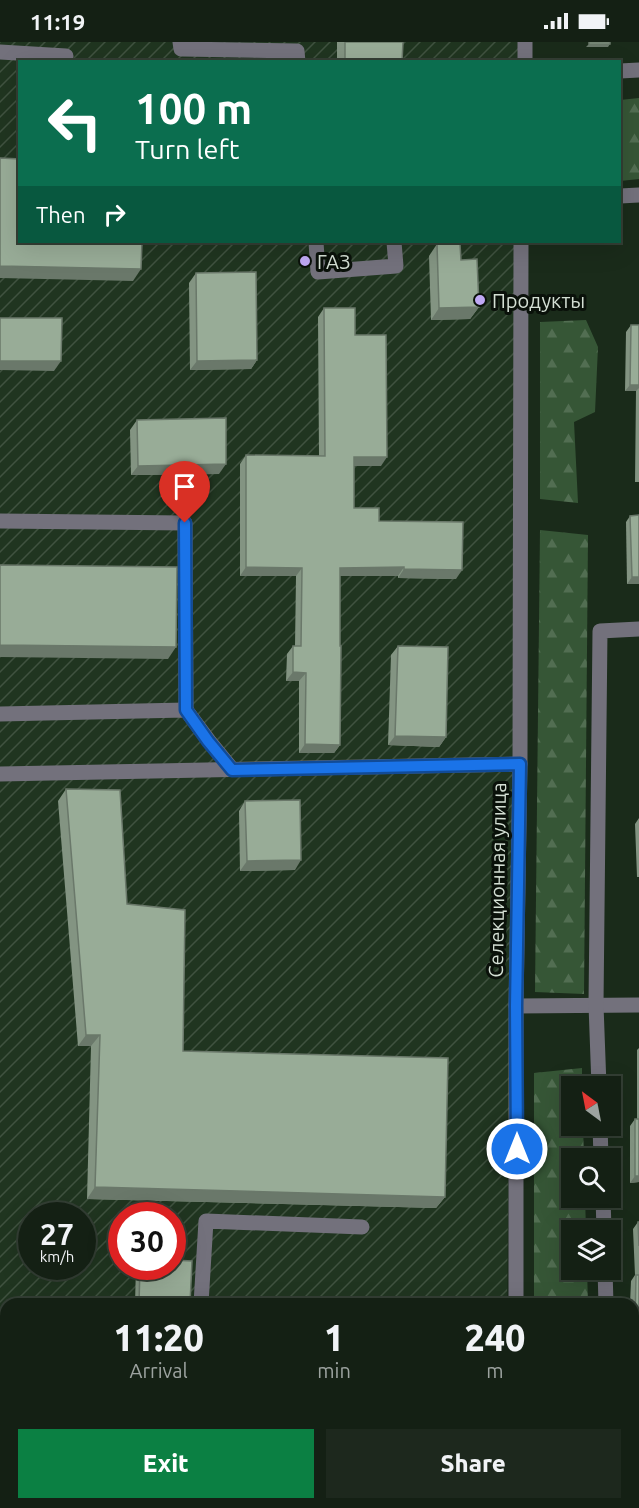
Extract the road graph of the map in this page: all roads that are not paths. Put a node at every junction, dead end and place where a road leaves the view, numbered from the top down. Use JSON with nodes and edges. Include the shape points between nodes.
{"nodes":[{"id":1,"x":180,"y":42,"type":"edge"},
{"id":2,"x":525,"y":42,"type":"edge"},
{"id":3,"x":0,"y":52,"type":"edge"},
{"id":4,"x":68,"y":53,"type":"edge"},
{"id":5,"x":298,"y":60,"type":"edge"},
{"id":6,"x":525,"y":60,"type":"edge"},
{"id":7,"x":639,"y":70,"type":"edge"},
{"id":8,"x":621,"y":71,"type":"edge"},
{"id":9,"x":639,"y":195,"type":"edge"},
{"id":10,"x":621,"y":196,"type":"edge"},
{"id":11,"x":316,"y":243,"type":"edge"},
{"id":12,"x":394,"y":243,"type":"edge"},
{"id":13,"x":521,"y":243,"type":"edge"},
{"id":14,"x":0,"y":521,"type":"edge"},
{"id":15,"x":639,"y":629,"type":"edge"},
{"id":16,"x":186,"y":710,"type":"junction"},
{"id":17,"x":0,"y":714,"type":"edge"},
{"id":18,"x":520,"y":764,"type":"junction"},
{"id":19,"x":232,"y":770,"type":"junction"},
{"id":20,"x":0,"y":774,"type":"edge"},
{"id":21,"x":596,"y":1005,"type":"junction"},
{"id":22,"x":639,"y":1005,"type":"edge"},
{"id":23,"x":516,"y":1006,"type":"junction"},
{"id":24,"x":599,"y":1076,"type":"edge"},
{"id":25,"x":362,"y":1227,"type":"dead end"},
{"id":26,"x":605,"y":1280,"type":"edge"},
{"id":27,"x":201,"y":1298,"type":"edge"},
{"id":28,"x":516,"y":1298,"type":"edge"},
{"id":29,"x":606,"y":1298,"type":"edge"}],
"edges":[{"from":1,"to":5,"type":"street","via":[[181,49],[297,51]]},
{"from":2,"to":6,"type":"street"},
{"from":3,"to":4,"type":"street"},
{"from":7,"to":8,"type":"street"},
{"from":9,"to":10,"type":"street"},
{"from":11,"to":12,"type":"street","via":[[318,272],[396,266]]},
{"from":13,"to":18,"type":"street","name":"Селекционная улица"},
{"from":14,"to":16,"type":"street","via":[[185,523]]},
{"from":15,"to":21,"type":"street","via":[[600,631]]},
{"from":16,"to":17,"type":"street"},
{"from":16,"to":19,"type":"street"},
{"from":18,"to":19,"type":"street"},
{"from":18,"to":23,"type":"street","name":"Селекционная улица"},
{"from":19,"to":20,"type":"street"},
{"from":21,"to":22,"type":"street"},
{"from":21,"to":23,"type":"street"},
{"from":21,"to":24,"type":"street"},
{"from":23,"to":28,"type":"street","name":"Селекционная улица"},
{"from":25,"to":27,"type":"street","via":[[206,1221]]},
{"from":26,"to":29,"type":"street"}]}
